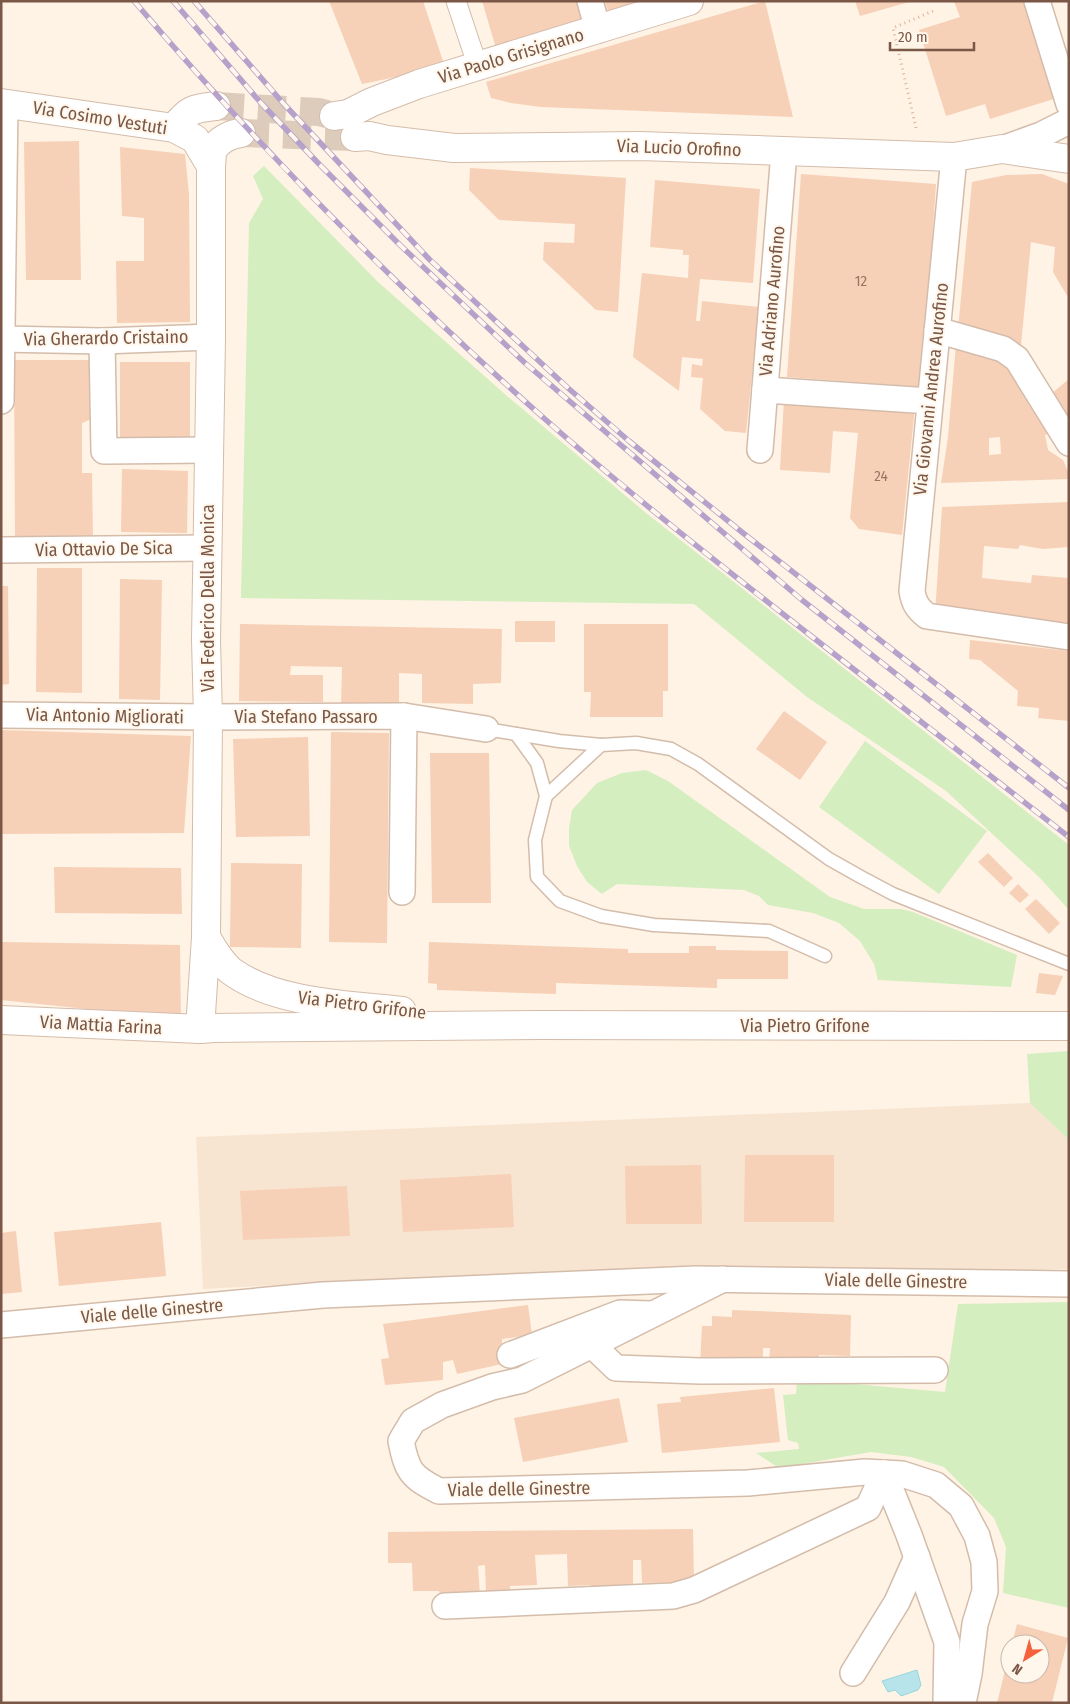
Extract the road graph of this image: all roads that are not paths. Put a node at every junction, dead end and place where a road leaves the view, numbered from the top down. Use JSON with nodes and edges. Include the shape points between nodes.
{"nodes":[{"id":1,"x":456,"y":1,"type":"edge"},
{"id":2,"x":590,"y":1,"type":"edge"},
{"id":3,"x":690,"y":1,"type":"edge"},
{"id":4,"x":1037,"y":1,"type":"edge"},
{"id":5,"x":598,"y":30,"type":"junction"},
{"id":6,"x":478,"y":67,"type":"junction"},
{"id":7,"x":3,"y":103,"type":"edge"},
{"id":8,"x":1069,"y":104,"type":"edge"},
{"id":9,"x":216,"y":106,"type":"tunnel mouth"},
{"id":10,"x":362,"y":108,"type":"junction"},
{"id":11,"x":334,"y":116,"type":"tunnel mouth"},
{"id":12,"x":1069,"y":120,"type":"edge"},
{"id":13,"x":174,"y":128,"type":"junction"},
{"id":14,"x":241,"y":134,"type":"tunnel mouth"},
{"id":15,"x":355,"y":137,"type":"tunnel mouth"},
{"id":16,"x":387,"y":140,"type":"junction"},
{"id":17,"x":1002,"y":149,"type":"junction"},
{"id":18,"x":784,"y":152,"type":"junction"},
{"id":19,"x":954,"y":157,"type":"junction"},
{"id":20,"x":1069,"y":160,"type":"edge"},
{"id":21,"x":211,"y":166,"type":"junction"},
{"id":22,"x":937,"y":330,"type":"junction"},
{"id":23,"x":211,"y":337,"type":"junction"},
{"id":24,"x":2,"y":339,"type":"edge"},
{"id":25,"x":102,"y":341,"type":"junction"},
{"id":26,"x":765,"y":390,"type":"junction"},
{"id":27,"x":1,"y":400,"type":"edge"},
{"id":28,"x":930,"y":401,"type":"junction"},
{"id":29,"x":1069,"y":443,"type":"edge"},
{"id":30,"x":208,"y":450,"type":"junction"},
{"id":31,"x":760,"y":450,"type":"dead end"},
{"id":32,"x":207,"y":548,"type":"junction"},
{"id":33,"x":1,"y":550,"type":"edge"},
{"id":34,"x":1069,"y":637,"type":"edge"},
{"id":35,"x":1,"y":715,"type":"edge"},
{"id":36,"x":404,"y":716,"type":"junction"},
{"id":37,"x":208,"y":717,"type":"junction"},
{"id":38,"x":486,"y":729,"type":"joint"},
{"id":39,"x":516,"y":734,"type":"junction"},
{"id":40,"x":602,"y":745,"type":"junction"},
{"id":41,"x":546,"y":796,"type":"junction"},
{"id":42,"x":402,"y":892,"type":"dead end"},
{"id":43,"x":206,"y":937,"type":"junction"},
{"id":44,"x":825,"y":956,"type":"dead end"},
{"id":45,"x":1069,"y":964,"type":"edge"},
{"id":46,"x":1,"y":1020,"type":"edge"},
{"id":47,"x":540,"y":1025,"type":"junction"},
{"id":48,"x":1069,"y":1026,"type":"edge"},
{"id":49,"x":200,"y":1029,"type":"junction"},
{"id":50,"x":723,"y":1279,"type":"junction"},
{"id":51,"x":1069,"y":1284,"type":"edge"},
{"id":52,"x":655,"y":1314,"type":"junction"},
{"id":53,"x":1,"y":1325,"type":"edge"},
{"id":54,"x":592,"y":1346,"type":"junction"},
{"id":55,"x":510,"y":1356,"type":"dead end"},
{"id":56,"x":935,"y":1370,"type":"dead end"},
{"id":57,"x":884,"y":1473,"type":"junction"},
{"id":58,"x":917,"y":1557,"type":"junction"},
{"id":59,"x":445,"y":1606,"type":"dead end"},
{"id":60,"x":853,"y":1673,"type":"dead end"},
{"id":61,"x":946,"y":1703,"type":"edge"},
{"id":62,"x":963,"y":1703,"type":"edge"}],
"edges":[{"from":1,"to":6,"type":"street"},
{"from":2,"to":5,"type":"street"},
{"from":3,"to":5,"type":"street","name":"Via Paolo Grisignano"},
{"from":4,"to":8,"type":"street"},
{"from":5,"to":6,"type":"street","name":"Via Paolo Grisignano"},
{"from":6,"to":10,"type":"street","name":"Via Paolo Grisignano","via":[[419,84]]},
{"from":7,"to":13,"type":"street","name":"Via Cosimo Vestuti"},
{"from":7,"to":24,"type":"street"},
{"from":9,"to":13,"type":"street","via":[[192,110]]},
{"from":10,"to":11,"type":"street","name":"Via Paolo Grisignano"},
{"from":10,"to":16,"type":"street","via":[[358,119],[363,128]]},
{"from":12,"to":17,"type":"street","via":[[1041,135]]},
{"from":13,"to":21,"type":"street","name":"Via Cosimo Vestuti","via":[[194,139]]},
{"from":14,"to":21,"type":"street","via":[[229,136],[218,144],[213,150]]},
{"from":15,"to":16,"type":"street","name":"Via Lucio Orofino"},
{"from":16,"to":18,"type":"street","name":"Via Lucio Orofino","via":[[454,148],[640,146]]},
{"from":17,"to":19,"type":"street","name":"Via Lucio Orofino"},
{"from":17,"to":20,"type":"street","name":"Via Lucio Orofino"},
{"from":18,"to":19,"type":"street","name":"Via Lucio Orofino"},
{"from":18,"to":26,"type":"street","name":"Via Adriano Aurofino"},
{"from":19,"to":22,"type":"street","name":"Via Giovanni Andrea Aurofino"},
{"from":21,"to":23,"type":"street","name":"Via Federico Della Monica"},
{"from":22,"to":28,"type":"street","name":"Via Giovanni Andrea Aurofino"},
{"from":22,"to":29,"type":"street","via":[[1003,349],[1017,358]]},
{"from":23,"to":25,"type":"street","name":"Via Gherardo Cristaino"},
{"from":23,"to":30,"type":"street","name":"Via Federico Della Monica"},
{"from":24,"to":25,"type":"street","name":"Via Gherardo Cristaino"},
{"from":24,"to":27,"type":"street"},
{"from":25,"to":30,"type":"street","via":[[104,451]]},
{"from":26,"to":28,"type":"street"},
{"from":26,"to":31,"type":"street","name":"Via Adriano Aurofino"},
{"from":28,"to":34,"type":"street","name":"Via Giovanni Andrea Aurofino","via":[[912,591],[917,608],[927,616]]},
{"from":30,"to":32,"type":"street","name":"Via Federico Della Monica"},
{"from":32,"to":33,"type":"street","name":"Via Ottavio De Sica"},
{"from":32,"to":37,"type":"street","name":"Via Federico Della Monica"},
{"from":35,"to":37,"type":"street","name":"Via Antonio Migliorati"},
{"from":36,"to":37,"type":"street","name":"Via Stefano Passaro"},
{"from":36,"to":38,"type":"street","name":"Via Stefano Passaro"},
{"from":36,"to":42,"type":"street","name":"Via Stefano Passaro"},
{"from":37,"to":43,"type":"street","name":"Via Federico Della Monica"},
{"from":38,"to":39,"type":"lane"},
{"from":39,"to":40,"type":"lane"},
{"from":39,"to":41,"type":"lane","via":[[537,764]]},
{"from":40,"to":41,"type":"lane"},
{"from":40,"to":45,"type":"lane","via":[[636,743],[671,749],[698,764],[829,859],[861,877],[893,894]]},
{"from":41,"to":44,"type":"lane","via":[[535,840],[537,877],[560,901],[601,916],[654,925],[769,931]]},
{"from":43,"to":47,"type":"street","name":"Via Pietro Grifone","via":[[220,960],[231,970],[252,982],[298,999]]},
{"from":43,"to":49,"type":"street","name":"Via Federico Della Monica"},
{"from":46,"to":49,"type":"street","name":"Via Mattia Farina"},
{"from":47,"to":48,"type":"street","name":"Via Pietro Grifone"},
{"from":47,"to":49,"type":"street","name":"Via Pietro Grifone"},
{"from":50,"to":51,"type":"street","name":"Viale delle Ginestre"},
{"from":50,"to":52,"type":"street","name":"Viale delle Ginestre"},
{"from":50,"to":53,"type":"street","name":"Viale delle Ginestre","via":[[322,1295]]},
{"from":52,"to":54,"type":"street","name":"Viale delle Ginestre"},
{"from":52,"to":55,"type":"street","name":"Viale delle Ginestre","via":[[620,1313]]},
{"from":54,"to":56,"type":"street","via":[[616,1368]]},
{"from":54,"to":57,"type":"street","name":"Viale delle Ginestre","via":[[522,1380],[442,1405],[413,1421],[401,1441],[406,1464],[420,1482],[439,1491],[748,1483]]},
{"from":57,"to":58,"type":"street"},
{"from":57,"to":59,"type":"street","via":[[868,1508],[694,1590],[673,1596]]},
{"from":57,"to":62,"type":"street","name":"Viale delle Ginestre","via":[[902,1474],[936,1485],[961,1506],[977,1536],[984,1562],[986,1591],[975,1624]]},
{"from":58,"to":60,"type":"street","via":[[897,1602]]},
{"from":58,"to":61,"type":"street","via":[[947,1642]]}]}
